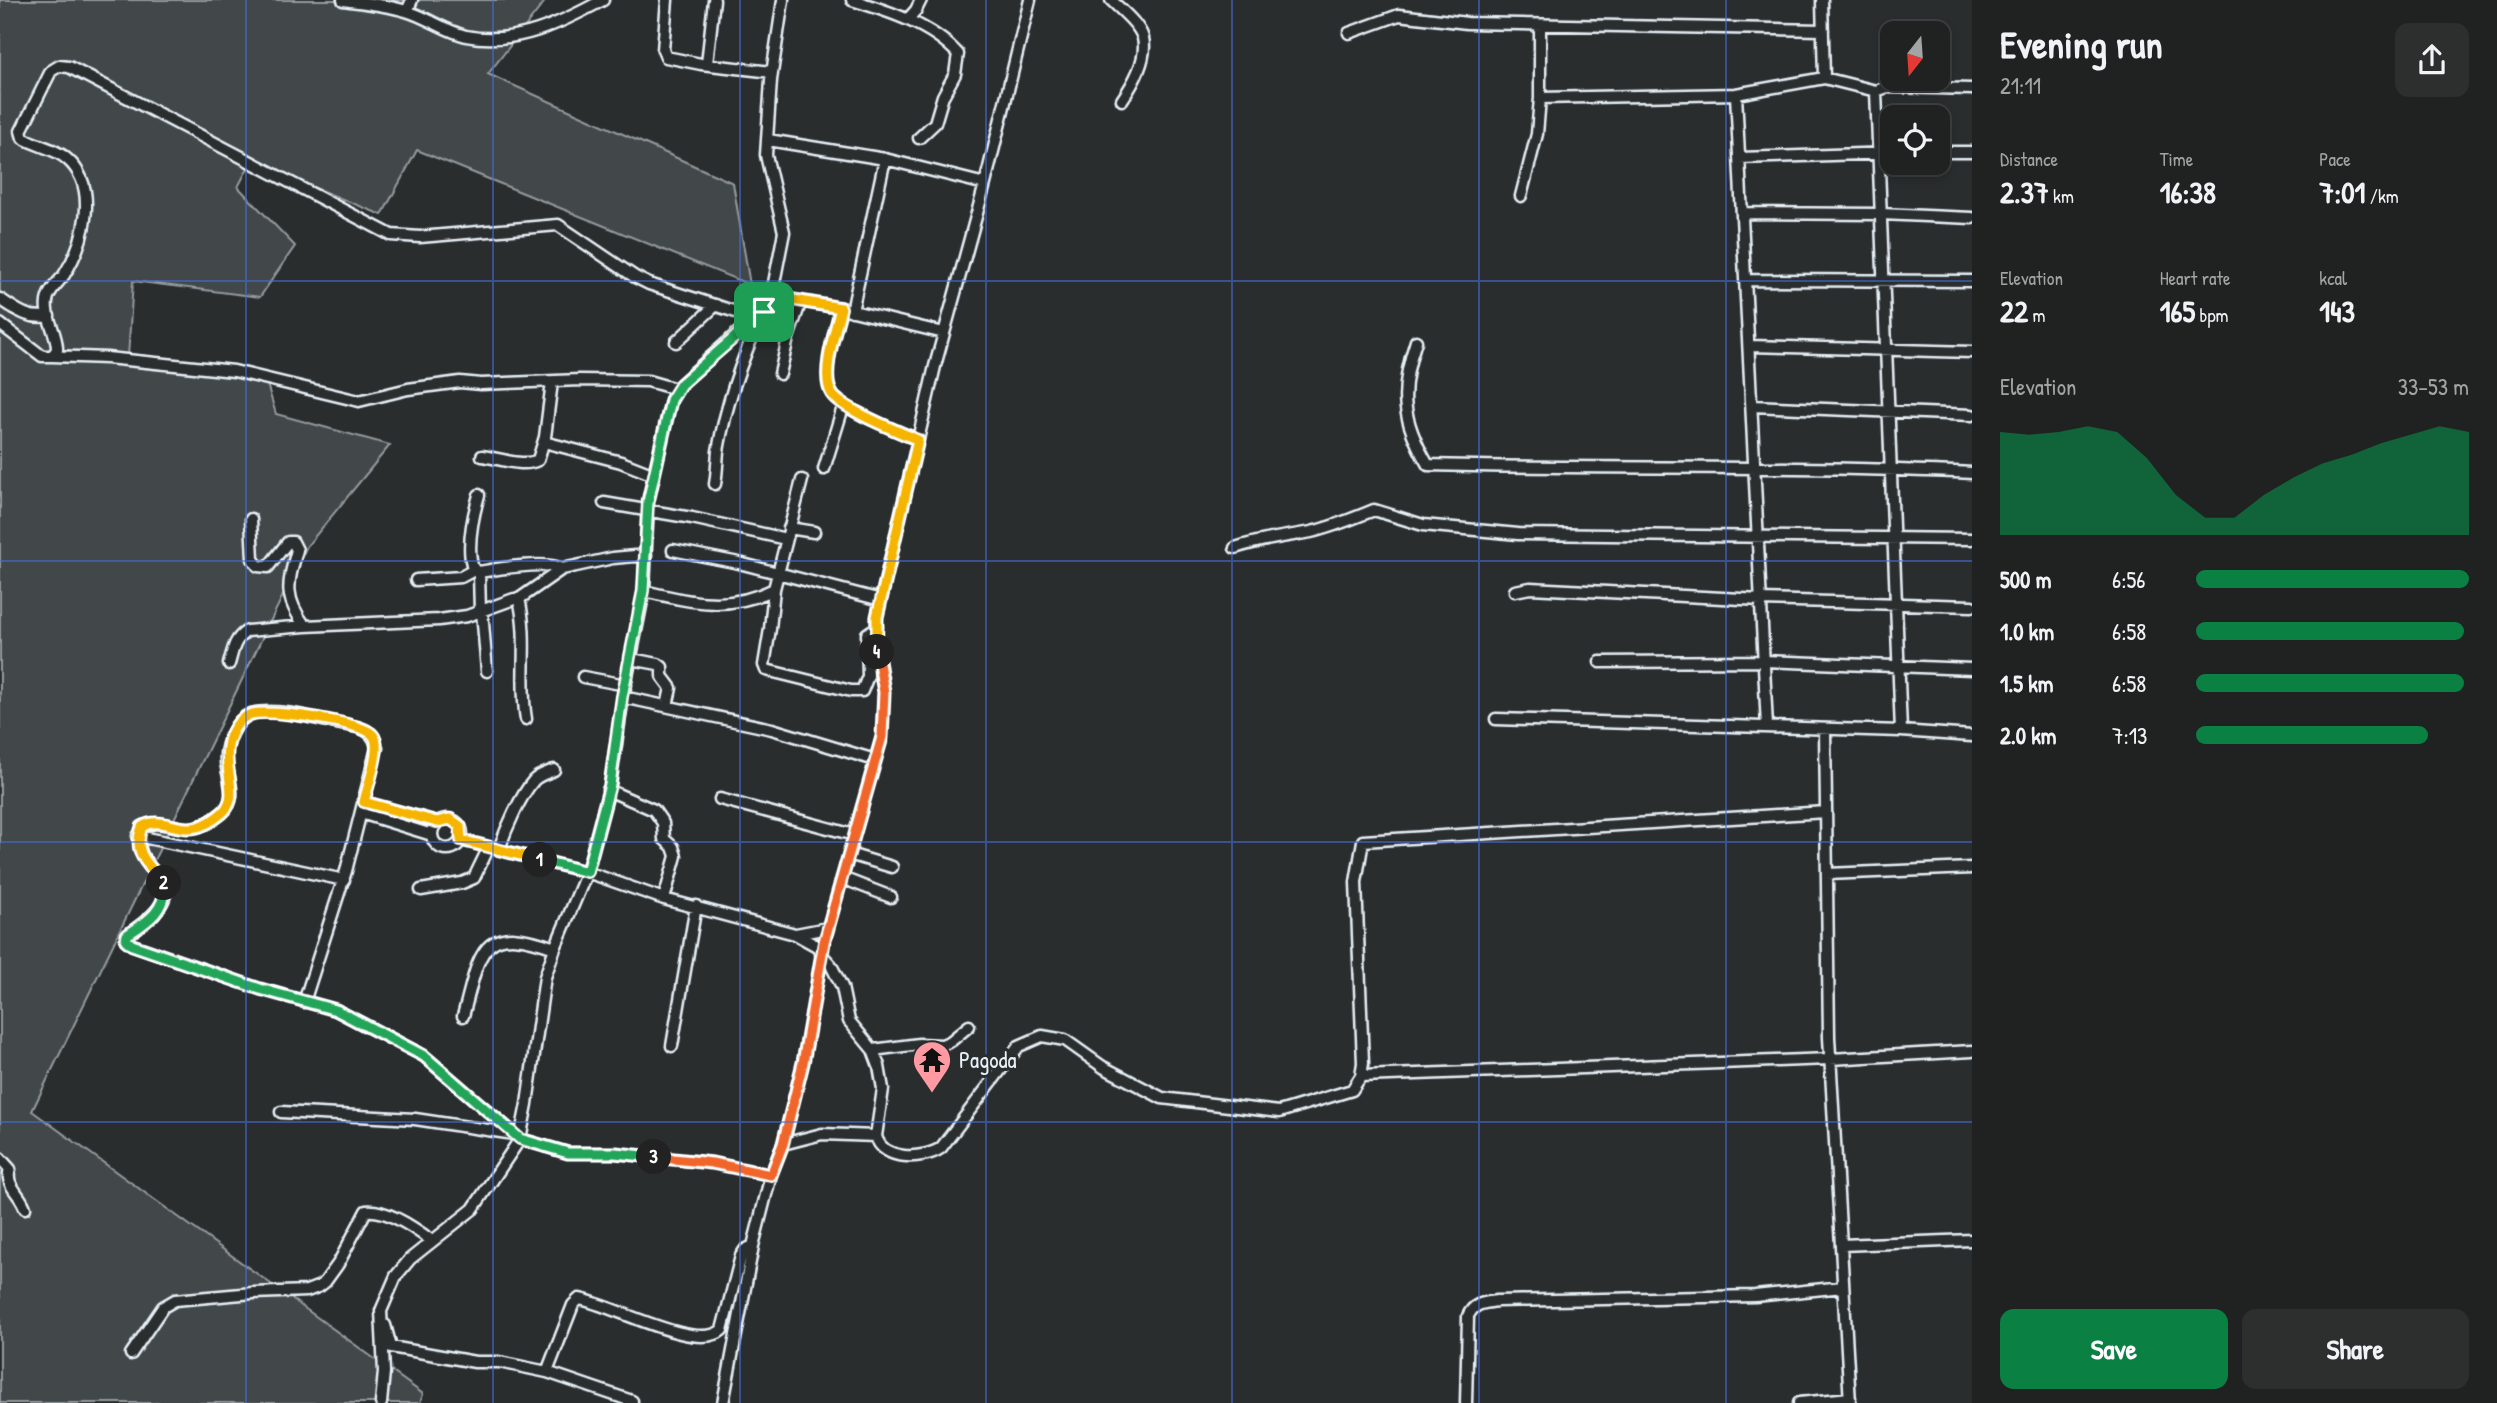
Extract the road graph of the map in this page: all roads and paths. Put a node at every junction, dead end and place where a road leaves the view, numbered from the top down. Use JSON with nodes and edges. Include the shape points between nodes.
{"nodes":[{"id":1,"x":343,"y":0,"type":"edge"},
{"id":2,"x":412,"y":0,"type":"edge"},
{"id":3,"x":603,"y":0,"type":"edge"},
{"id":4,"x":667,"y":0,"type":"edge"},
{"id":5,"x":714,"y":0,"type":"edge"},
{"id":6,"x":783,"y":0,"type":"edge"},
{"id":7,"x":852,"y":0,"type":"edge"},
{"id":8,"x":921,"y":0,"type":"edge"},
{"id":9,"x":1030,"y":0,"type":"edge"},
{"id":10,"x":1111,"y":0,"type":"edge"},
{"id":11,"x":1822,"y":0,"type":"edge"},
{"id":12,"x":407,"y":11,"type":"junction"},
{"id":13,"x":908,"y":19,"type":"junction"},
{"id":14,"x":1540,"y":24,"type":"junction"},
{"id":15,"x":1823,"y":30,"type":"junction"},
{"id":16,"x":1349,"y":33,"type":"dead end"},
{"id":17,"x":707,"y":64,"type":"junction"},
{"id":18,"x":772,"y":72,"type":"junction"},
{"id":19,"x":1824,"y":78,"type":"junction"},
{"id":20,"x":1972,"y":89,"type":"edge"},
{"id":21,"x":1877,"y":91,"type":"junction"},
{"id":22,"x":1736,"y":94,"type":"junction"},
{"id":23,"x":1540,"y":98,"type":"junction"},
{"id":24,"x":1122,"y":100,"type":"dead end"},
{"id":25,"x":919,"y":138,"type":"dead end"},
{"id":26,"x":768,"y":140,"type":"junction"},
{"id":27,"x":1950,"y":152,"type":"edge"},
{"id":28,"x":1972,"y":152,"type":"edge"},
{"id":29,"x":1879,"y":153,"type":"junction"},
{"id":30,"x":1739,"y":158,"type":"junction"},
{"id":31,"x":885,"y":159,"type":"junction"},
{"id":32,"x":985,"y":184,"type":"junction"},
{"id":33,"x":1521,"y":196,"type":"dead end"},
{"id":34,"x":1742,"y":214,"type":"junction"},
{"id":35,"x":1881,"y":214,"type":"junction"},
{"id":36,"x":1972,"y":219,"type":"edge"},
{"id":37,"x":1745,"y":280,"type":"junction"},
{"id":38,"x":1972,"y":281,"type":"edge"},
{"id":39,"x":1884,"y":282,"type":"junction"},
{"id":40,"x":769,"y":296,"type":"junction"},
{"id":41,"x":0,"y":299,"type":"edge"},
{"id":42,"x":801,"y":301,"type":"junction"},
{"id":43,"x":716,"y":305,"type":"junction"},
{"id":44,"x":764,"y":309,"type":"junction"},
{"id":45,"x":846,"y":310,"type":"junction"},
{"id":46,"x":48,"y":316,"type":"junction"},
{"id":47,"x":0,"y":324,"type":"edge"},
{"id":48,"x":944,"y":333,"type":"junction"},
{"id":49,"x":1416,"y":341,"type":"dead end"},
{"id":50,"x":676,"y":342,"type":"dead end"},
{"id":51,"x":1749,"y":346,"type":"junction"},
{"id":52,"x":1887,"y":350,"type":"junction"},
{"id":53,"x":1972,"y":352,"type":"edge"},
{"id":54,"x":52,"y":356,"type":"junction"},
{"id":55,"x":780,"y":374,"type":"dead end"},
{"id":56,"x":552,"y":382,"type":"junction"},
{"id":57,"x":676,"y":389,"type":"junction"},
{"id":58,"x":844,"y":404,"type":"junction"},
{"id":59,"x":1752,"y":406,"type":"junction"},
{"id":60,"x":1889,"y":411,"type":"junction"},
{"id":61,"x":1972,"y":415,"type":"edge"},
{"id":62,"x":918,"y":440,"type":"junction"},
{"id":63,"x":544,"y":442,"type":"junction"},
{"id":64,"x":482,"y":456,"type":"dead end"},
{"id":65,"x":824,"y":469,"type":"dead end"},
{"id":66,"x":1755,"y":469,"type":"junction"},
{"id":67,"x":1892,"y":469,"type":"junction"},
{"id":68,"x":1972,"y":473,"type":"edge"},
{"id":69,"x":654,"y":475,"type":"junction"},
{"id":70,"x":802,"y":480,"type":"dead end"},
{"id":71,"x":715,"y":484,"type":"dead end"},
{"id":72,"x":479,"y":495,"type":"dead end"},
{"id":73,"x":604,"y":503,"type":"dead end"},
{"id":74,"x":648,"y":509,"type":"junction"},
{"id":75,"x":251,"y":519,"type":"dead end"},
{"id":76,"x":814,"y":532,"type":"dead end"},
{"id":77,"x":788,"y":533,"type":"junction"},
{"id":78,"x":1758,"y":535,"type":"junction"},
{"id":79,"x":1894,"y":537,"type":"junction"},
{"id":80,"x":1972,"y":539,"type":"edge"},
{"id":81,"x":1235,"y":548,"type":"dead end"},
{"id":82,"x":673,"y":550,"type":"dead end"},
{"id":83,"x":646,"y":555,"type":"junction"},
{"id":84,"x":562,"y":569,"type":"junction"},
{"id":85,"x":477,"y":571,"type":"junction"},
{"id":86,"x":778,"y":573,"type":"junction"},
{"id":87,"x":415,"y":580,"type":"dead end"},
{"id":88,"x":774,"y":589,"type":"junction"},
{"id":89,"x":643,"y":591,"type":"junction"},
{"id":90,"x":1515,"y":591,"type":"dead end"},
{"id":91,"x":519,"y":599,"type":"junction"},
{"id":92,"x":881,"y":600,"type":"junction"},
{"id":93,"x":1761,"y":600,"type":"junction"},
{"id":94,"x":1897,"y":604,"type":"junction"},
{"id":95,"x":1972,"y":606,"type":"edge"},
{"id":96,"x":481,"y":611,"type":"junction"},
{"id":97,"x":305,"y":626,"type":"junction"},
{"id":98,"x":877,"y":627,"type":"junction"},
{"id":99,"x":631,"y":659,"type":"junction"},
{"id":100,"x":1765,"y":661,"type":"junction"},
{"id":101,"x":1600,"y":662,"type":"dead end"},
{"id":102,"x":229,"y":664,"type":"dead end"},
{"id":103,"x":1899,"y":666,"type":"junction"},
{"id":104,"x":1972,"y":669,"type":"edge"},
{"id":105,"x":487,"y":671,"type":"dead end"},
{"id":106,"x":583,"y":677,"type":"dead end"},
{"id":107,"x":626,"y":685,"type":"junction"},
{"id":108,"x":622,"y":697,"type":"junction"},
{"id":109,"x":667,"y":706,"type":"junction"},
{"id":110,"x":526,"y":719,"type":"dead end"},
{"id":111,"x":1496,"y":719,"type":"dead end"},
{"id":112,"x":1767,"y":727,"type":"junction"},
{"id":113,"x":1825,"y":729,"type":"junction"},
{"id":114,"x":1901,"y":731,"type":"junction"},
{"id":115,"x":1972,"y":736,"type":"edge"},
{"id":116,"x":875,"y":760,"type":"junction"},
{"id":117,"x":554,"y":770,"type":"dead end"},
{"id":118,"x":608,"y":790,"type":"junction"},
{"id":119,"x":720,"y":799,"type":"dead end"},
{"id":120,"x":362,"y":807,"type":"junction"},
{"id":121,"x":1826,"y":812,"type":"junction"},
{"id":122,"x":437,"y":822,"type":"junction"},
{"id":123,"x":432,"y":835,"type":"junction"},
{"id":124,"x":854,"y":835,"type":"junction"},
{"id":125,"x":138,"y":836,"type":"junction"},
{"id":126,"x":461,"y":840,"type":"junction"},
{"id":127,"x":494,"y":848,"type":"junction"},
{"id":128,"x":849,"y":854,"type":"junction"},
{"id":129,"x":892,"y":867,"type":"dead end"},
{"id":130,"x":1972,"y":868,"type":"edge"},
{"id":131,"x":587,"y":872,"type":"junction"},
{"id":132,"x":1827,"y":874,"type":"junction"},
{"id":133,"x":842,"y":878,"type":"junction"},
{"id":134,"x":344,"y":880,"type":"junction"},
{"id":135,"x":421,"y":890,"type":"dead end"},
{"id":136,"x":891,"y":897,"type":"dead end"},
{"id":137,"x":664,"y":898,"type":"junction"},
{"id":138,"x":696,"y":906,"type":"junction"},
{"id":139,"x":827,"y":928,"type":"junction"},
{"id":140,"x":795,"y":934,"type":"junction"},
{"id":141,"x":555,"y":948,"type":"junction"},
{"id":142,"x":822,"y":951,"type":"junction"},
{"id":143,"x":304,"y":1002,"type":"junction"},
{"id":144,"x":463,"y":1016,"type":"dead end"},
{"id":145,"x":969,"y":1027,"type":"dead end"},
{"id":146,"x":672,"y":1046,"type":"dead end"},
{"id":147,"x":873,"y":1050,"type":"junction"},
{"id":148,"x":1972,"y":1051,"type":"edge"},
{"id":149,"x":1830,"y":1059,"type":"junction"},
{"id":150,"x":1361,"y":1076,"type":"junction"},
{"id":151,"x":281,"y":1112,"type":"dead end"},
{"id":152,"x":517,"y":1136,"type":"junction"},
{"id":153,"x":876,"y":1136,"type":"junction"},
{"id":154,"x":783,"y":1144,"type":"junction"},
{"id":155,"x":0,"y":1158,"type":"edge"},
{"id":156,"x":771,"y":1175,"type":"junction"},
{"id":157,"x":25,"y":1208,"type":"dead end"},
{"id":158,"x":1972,"y":1240,"type":"edge"},
{"id":159,"x":432,"y":1241,"type":"junction"},
{"id":160,"x":1841,"y":1245,"type":"junction"},
{"id":161,"x":753,"y":1246,"type":"junction"},
{"id":162,"x":1843,"y":1287,"type":"junction"},
{"id":163,"x":381,"y":1311,"type":"junction"},
{"id":164,"x":131,"y":1354,"type":"dead end"},
{"id":165,"x":547,"y":1372,"type":"junction"},
{"id":166,"x":1850,"y":1400,"type":"edge"},
{"id":167,"x":632,"y":1401,"type":"dead end"},
{"id":168,"x":382,"y":1403,"type":"edge"},
{"id":169,"x":723,"y":1403,"type":"edge"},
{"id":170,"x":1466,"y":1403,"type":"edge"},
{"id":171,"x":1799,"y":1403,"type":"edge"}],
"edges":[{"from":1,"to":12,"type":"street"},
{"from":2,"to":12,"type":"street"},
{"from":3,"to":12,"type":"street","via":[[571,18],[517,37],[464,35]]},
{"from":4,"to":17,"type":"street","via":[[666,57]]},
{"from":5,"to":17,"type":"street"},
{"from":6,"to":18,"type":"street"},
{"from":7,"to":13,"type":"street"},
{"from":8,"to":13,"type":"street"},
{"from":9,"to":32,"type":"street"},
{"from":10,"to":24,"type":"street","via":[[1143,38],[1139,67]]},
{"from":11,"to":15,"type":"street"},
{"from":13,"to":25,"type":"street","via":[[958,54],[935,123]]},
{"from":14,"to":15,"type":"street"},
{"from":14,"to":16,"type":"street","via":[[1466,23],[1399,15]]},
{"from":14,"to":23,"type":"street"},
{"from":15,"to":19,"type":"street"},
{"from":17,"to":18,"type":"street"},
{"from":18,"to":26,"type":"street"},
{"from":19,"to":21,"type":"street"},
{"from":19,"to":22,"type":"street"},
{"from":20,"to":21,"type":"street","via":[[1887,87]]},
{"from":21,"to":29,"type":"street"},
{"from":22,"to":23,"type":"street"},
{"from":22,"to":30,"type":"street"},
{"from":23,"to":33,"type":"street","via":[[1537,134]]},
{"from":26,"to":31,"type":"street"},
{"from":26,"to":40,"type":"street","via":[[766,155],[784,232]]},
{"from":27,"to":28,"type":"street"},
{"from":29,"to":30,"type":"street"},
{"from":29,"to":35,"type":"street"},
{"from":30,"to":34,"type":"street"},
{"from":31,"to":32,"type":"street"},
{"from":31,"to":45,"type":"street"},
{"from":32,"to":48,"type":"street"},
{"from":34,"to":35,"type":"street"},
{"from":34,"to":37,"type":"street"},
{"from":35,"to":36,"type":"street"},
{"from":35,"to":39,"type":"street"},
{"from":37,"to":39,"type":"street"},
{"from":37,"to":51,"type":"street"},
{"from":38,"to":39,"type":"street"},
{"from":39,"to":52,"type":"street"},
{"from":40,"to":42,"type":"street"},
{"from":40,"to":44,"type":"street"},
{"from":41,"to":46,"type":"street","via":[[27,317]]},
{"from":42,"to":45,"type":"street"},
{"from":42,"to":55,"type":"street"},
{"from":43,"to":44,"type":"street","via":[[739,313]]},
{"from":43,"to":46,"type":"street","via":[[635,277],[558,225],[421,237],[391,235],[69,67],[59,66],[51,71],[21,131],[23,138],[68,159],[86,200],[85,226],[64,274],[48,297]]},
{"from":43,"to":50,"type":"street"},
{"from":44,"to":57,"type":"street"},
{"from":44,"to":71,"type":"street","via":[[734,386]]},
{"from":45,"to":48,"type":"street"},
{"from":45,"to":58,"type":"street","via":[[829,361],[828,381],[831,394]]},
{"from":46,"to":54,"type":"street","via":[[58,345]]},
{"from":47,"to":54,"type":"street","via":[[42,356]]},
{"from":48,"to":62,"type":"street"},
{"from":49,"to":66,"type":"street","via":[[1407,368],[1405,415],[1428,465]]},
{"from":51,"to":52,"type":"street"},
{"from":51,"to":59,"type":"street"},
{"from":52,"to":53,"type":"street"},
{"from":52,"to":60,"type":"street"},
{"from":54,"to":56,"type":"street","via":[[234,371],[359,401],[445,383]]},
{"from":56,"to":57,"type":"street","via":[[648,381]]},
{"from":56,"to":63,"type":"street"},
{"from":57,"to":69,"type":"street"},
{"from":58,"to":62,"type":"street"},
{"from":58,"to":65,"type":"street"},
{"from":59,"to":60,"type":"street"},
{"from":59,"to":66,"type":"street"},
{"from":60,"to":61,"type":"street"},
{"from":60,"to":67,"type":"street"},
{"from":62,"to":92,"type":"street"},
{"from":63,"to":64,"type":"street","via":[[533,463]]},
{"from":63,"to":69,"type":"street"},
{"from":66,"to":67,"type":"street"},
{"from":66,"to":78,"type":"street"},
{"from":67,"to":68,"type":"street"},
{"from":67,"to":79,"type":"street"},
{"from":69,"to":74,"type":"street"},
{"from":70,"to":77,"type":"street"},
{"from":72,"to":85,"type":"street","via":[[471,547],[471,566]]},
{"from":73,"to":74,"type":"street"},
{"from":74,"to":77,"type":"street"},
{"from":74,"to":83,"type":"street"},
{"from":75,"to":97,"type":"street","via":[[253,559],[258,566],[268,567],[288,542],[296,544],[288,590]]},
{"from":76,"to":77,"type":"street"},
{"from":77,"to":86,"type":"street"},
{"from":78,"to":79,"type":"street"},
{"from":78,"to":81,"type":"street","via":[[1518,534],[1423,525],[1374,510],[1312,531]]},
{"from":78,"to":93,"type":"street"},
{"from":79,"to":80,"type":"street"},
{"from":79,"to":94,"type":"street"},
{"from":82,"to":86,"type":"street"},
{"from":83,"to":84,"type":"street"},
{"from":83,"to":89,"type":"street"},
{"from":84,"to":85,"type":"street","via":[[543,565]]},
{"from":84,"to":91,"type":"street"},
{"from":85,"to":87,"type":"street","via":[[461,577]]},
{"from":85,"to":96,"type":"street"},
{"from":86,"to":88,"type":"street"},
{"from":86,"to":92,"type":"street"},
{"from":88,"to":89,"type":"street","via":[[715,605]]},
{"from":88,"to":98,"type":"street","via":[[766,670],[862,691],[868,676],[867,634]]},
{"from":89,"to":99,"type":"street"},
{"from":90,"to":93,"type":"street","via":[[1531,588]]},
{"from":91,"to":96,"type":"street"},
{"from":91,"to":110,"type":"street"},
{"from":92,"to":98,"type":"street"},
{"from":93,"to":94,"type":"street"},
{"from":93,"to":100,"type":"street"},
{"from":94,"to":95,"type":"street"},
{"from":94,"to":103,"type":"street"},
{"from":96,"to":97,"type":"street","via":[[439,620]]},
{"from":96,"to":105,"type":"street"},
{"from":97,"to":102,"type":"street","via":[[247,631],[235,642]]},
{"from":98,"to":116,"type":"street","via":[[884,692],[882,737]]},
{"from":99,"to":107,"type":"street"},
{"from":99,"to":109,"type":"street","via":[[662,667],[670,688]]},
{"from":100,"to":101,"type":"street"},
{"from":100,"to":103,"type":"street"},
{"from":100,"to":112,"type":"street"},
{"from":103,"to":104,"type":"street"},
{"from":103,"to":114,"type":"street"},
{"from":106,"to":107,"type":"street"},
{"from":107,"to":108,"type":"street"},
{"from":108,"to":109,"type":"street"},
{"from":108,"to":118,"type":"street"},
{"from":109,"to":116,"type":"street","via":[[772,729]]},
{"from":111,"to":112,"type":"street"},
{"from":112,"to":113,"type":"street"},
{"from":113,"to":114,"type":"street"},
{"from":113,"to":121,"type":"street"},
{"from":114,"to":115,"type":"street"},
{"from":116,"to":124,"type":"street"},
{"from":117,"to":127,"type":"street","via":[[536,778]]},
{"from":118,"to":131,"type":"street"},
{"from":118,"to":137,"type":"street","via":[[653,810],[663,822],[664,839],[676,856]]},
{"from":119,"to":124,"type":"street"},
{"from":120,"to":122,"type":"street"},
{"from":120,"to":123,"type":"street"},
{"from":120,"to":125,"type":"street","via":[[377,748],[373,734],[364,728],[301,715],[251,714],[240,720],[227,748],[232,795],[224,811],[189,828],[150,822]]},
{"from":120,"to":134,"type":"street"},
{"from":121,"to":132,"type":"street"},
{"from":121,"to":150,"type":"street","via":[[1363,841],[1356,882]]},
{"from":122,"to":123,"type":"street"},
{"from":122,"to":126,"type":"street","via":[[456,821]]},
{"from":123,"to":126,"type":"street","via":[[444,849]]},
{"from":124,"to":128,"type":"street"},
{"from":125,"to":134,"type":"street"},
{"from":125,"to":143,"type":"street","via":[[141,854],[164,884],[165,897],[152,918],[126,940]]},
{"from":126,"to":127,"type":"street"},
{"from":127,"to":131,"type":"street"},
{"from":127,"to":135,"type":"street","via":[[474,878]]},
{"from":128,"to":129,"type":"street"},
{"from":128,"to":133,"type":"street"},
{"from":130,"to":132,"type":"street"},
{"from":131,"to":137,"type":"street"},
{"from":131,"to":141,"type":"street"},
{"from":132,"to":149,"type":"street"},
{"from":133,"to":136,"type":"street"},
{"from":133,"to":139,"type":"street"},
{"from":134,"to":143,"type":"street"},
{"from":137,"to":138,"type":"street"},
{"from":138,"to":140,"type":"street"},
{"from":138,"to":146,"type":"street"},
{"from":139,"to":140,"type":"street"},
{"from":139,"to":142,"type":"street"},
{"from":140,"to":142,"type":"street"},
{"from":141,"to":144,"type":"street","via":[[517,937],[489,944],[478,961]]},
{"from":141,"to":152,"type":"street"},
{"from":142,"to":147,"type":"street","via":[[842,987],[849,1021]]},
{"from":142,"to":154,"type":"street","via":[[803,1063]]},
{"from":143,"to":152,"type":"street","via":[[336,1010],[424,1056]]},
{"from":145,"to":147,"type":"street","via":[[942,1045]]},
{"from":147,"to":153,"type":"street","via":[[883,1088]]},
{"from":148,"to":149,"type":"street"},
{"from":149,"to":150,"type":"street"},
{"from":149,"to":160,"type":"street"},
{"from":150,"to":153,"type":"street","via":[[1352,1090],[1279,1112],[1162,1098],[1103,1067],[1065,1040],[1042,1036],[1019,1046],[934,1153],[886,1152]]},
{"from":151,"to":152,"type":"street","via":[[415,1119]]},
{"from":152,"to":156,"type":"street","via":[[568,1153],[712,1163]]},
{"from":152,"to":159,"type":"street","via":[[472,1209]]},
{"from":153,"to":154,"type":"street","via":[[822,1134]]},
{"from":154,"to":156,"type":"street"},
{"from":155,"to":157,"type":"street","via":[[10,1169],[10,1184]]},
{"from":156,"to":161,"type":"street"},
{"from":158,"to":160,"type":"street"},
{"from":159,"to":163,"type":"street","via":[[396,1276]]},
{"from":159,"to":164,"type":"street","via":[[412,1226],[366,1211],[335,1270],[320,1286],[307,1291],[175,1300],[163,1307]]},
{"from":160,"to":162,"type":"street"},
{"from":161,"to":165,"type":"street","via":[[741,1256],[718,1334],[677,1332],[579,1299]]},
{"from":161,"to":169,"type":"street"},
{"from":162,"to":166,"type":"street"},
{"from":162,"to":170,"type":"street","via":[[1755,1296],[1480,1303],[1468,1316]]},
{"from":163,"to":165,"type":"street","via":[[391,1347]]},
{"from":163,"to":168,"type":"street"},
{"from":165,"to":167,"type":"street"},
{"from":166,"to":171,"type":"street"}]}
